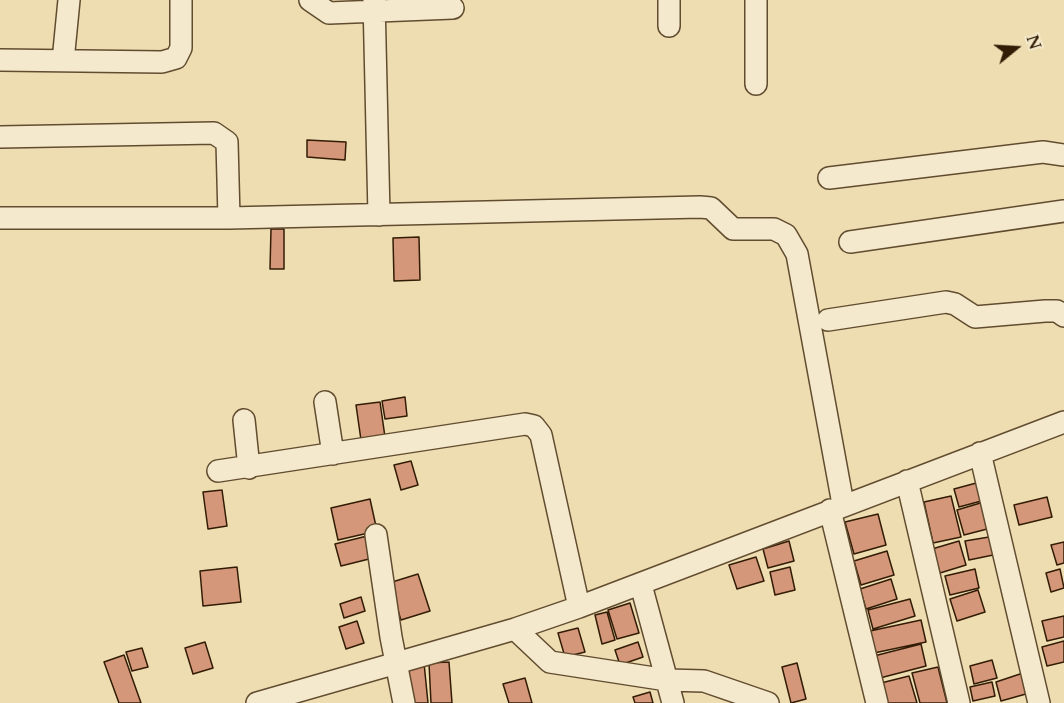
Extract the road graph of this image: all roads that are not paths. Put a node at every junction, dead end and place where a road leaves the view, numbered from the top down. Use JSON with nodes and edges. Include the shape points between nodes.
{"nodes":[{"id":1,"x":69,"y":0,"type":"edge"},
{"id":2,"x":181,"y":0,"type":"edge"},
{"id":3,"x":310,"y":0,"type":"edge"},
{"id":4,"x":669,"y":0,"type":"edge"},
{"id":5,"x":756,"y":0,"type":"edge"},
{"id":6,"x":375,"y":6,"type":"edge"},
{"id":7,"x":453,"y":8,"type":"dead end"},
{"id":8,"x":669,"y":26,"type":"dead end"},
{"id":9,"x":0,"y":60,"type":"edge"},
{"id":10,"x":63,"y":61,"type":"junction"},
{"id":11,"x":756,"y":84,"type":"dead end"},
{"id":12,"x":0,"y":137,"type":"edge"},
{"id":13,"x":1064,"y":155,"type":"edge"},
{"id":14,"x":829,"y":178,"type":"dead end"},
{"id":15,"x":1064,"y":211,"type":"edge"},
{"id":16,"x":379,"y":215,"type":"junction"},
{"id":17,"x":0,"y":218,"type":"edge"},
{"id":18,"x":229,"y":218,"type":"junction"},
{"id":19,"x":850,"y":242,"type":"dead end"},
{"id":20,"x":1064,"y":316,"type":"edge"},
{"id":21,"x":828,"y":320,"type":"dead end"},
{"id":22,"x":325,"y":402,"type":"dead end"},
{"id":23,"x":244,"y":420,"type":"dead end"},
{"id":24,"x":1064,"y":422,"type":"edge"},
{"id":25,"x":333,"y":453,"type":"junction"},
{"id":26,"x":980,"y":453,"type":"junction"},
{"id":27,"x":249,"y":468,"type":"junction"},
{"id":28,"x":218,"y":471,"type":"dead end"},
{"id":29,"x":907,"y":481,"type":"junction"},
{"id":30,"x":837,"y":507,"type":"junction"},
{"id":31,"x":376,"y":535,"type":"dead end"},
{"id":32,"x":641,"y":585,"type":"junction"},
{"id":33,"x":579,"y":607,"type":"junction"},
{"id":34,"x":515,"y":628,"type":"junction"},
{"id":35,"x":398,"y":660,"type":"junction"},
{"id":36,"x":667,"y":680,"type":"junction"},
{"id":37,"x":257,"y":703,"type":"edge"},
{"id":38,"x":404,"y":703,"type":"edge"},
{"id":39,"x":673,"y":703,"type":"edge"},
{"id":40,"x":768,"y":703,"type":"edge"},
{"id":41,"x":876,"y":703,"type":"edge"},
{"id":42,"x":959,"y":703,"type":"edge"},
{"id":43,"x":1040,"y":703,"type":"edge"}],
"edges":[{"from":1,"to":10,"type":"street"},
{"from":2,"to":10,"type":"street","via":[[181,48],[176,58],[162,62]]},
{"from":3,"to":6,"type":"street","via":[[329,13]]},
{"from":4,"to":8,"type":"street"},
{"from":5,"to":11,"type":"street"},
{"from":6,"to":7,"type":"street"},
{"from":6,"to":16,"type":"street"},
{"from":9,"to":10,"type":"street"},
{"from":12,"to":18,"type":"street","via":[[214,133],[227,142]]},
{"from":13,"to":14,"type":"street","via":[[1043,152]]},
{"from":15,"to":19,"type":"street"},
{"from":16,"to":18,"type":"street"},
{"from":16,"to":30,"type":"street","via":[[711,208],[733,229],[774,229],[786,235],[796,254]]},
{"from":17,"to":18,"type":"street"},
{"from":20,"to":21,"type":"street","via":[[1057,311],[1045,311],[975,317],[946,302]]},
{"from":22,"to":25,"type":"street"},
{"from":23,"to":27,"type":"street"},
{"from":24,"to":26,"type":"street"},
{"from":25,"to":27,"type":"street"},
{"from":25,"to":33,"type":"street","via":[[525,424],[534,426],[541,435]]},
{"from":26,"to":29,"type":"street"},
{"from":26,"to":43,"type":"street"},
{"from":27,"to":28,"type":"street"},
{"from":29,"to":30,"type":"street"},
{"from":29,"to":42,"type":"street"},
{"from":30,"to":32,"type":"street"},
{"from":30,"to":41,"type":"street"},
{"from":31,"to":35,"type":"street"},
{"from":32,"to":33,"type":"street"},
{"from":32,"to":36,"type":"street"},
{"from":33,"to":34,"type":"street"},
{"from":34,"to":35,"type":"street"},
{"from":34,"to":36,"type":"street","via":[[550,662]]},
{"from":35,"to":37,"type":"street"},
{"from":35,"to":38,"type":"street"},
{"from":36,"to":39,"type":"street"},
{"from":36,"to":40,"type":"street","via":[[704,681]]}]}
